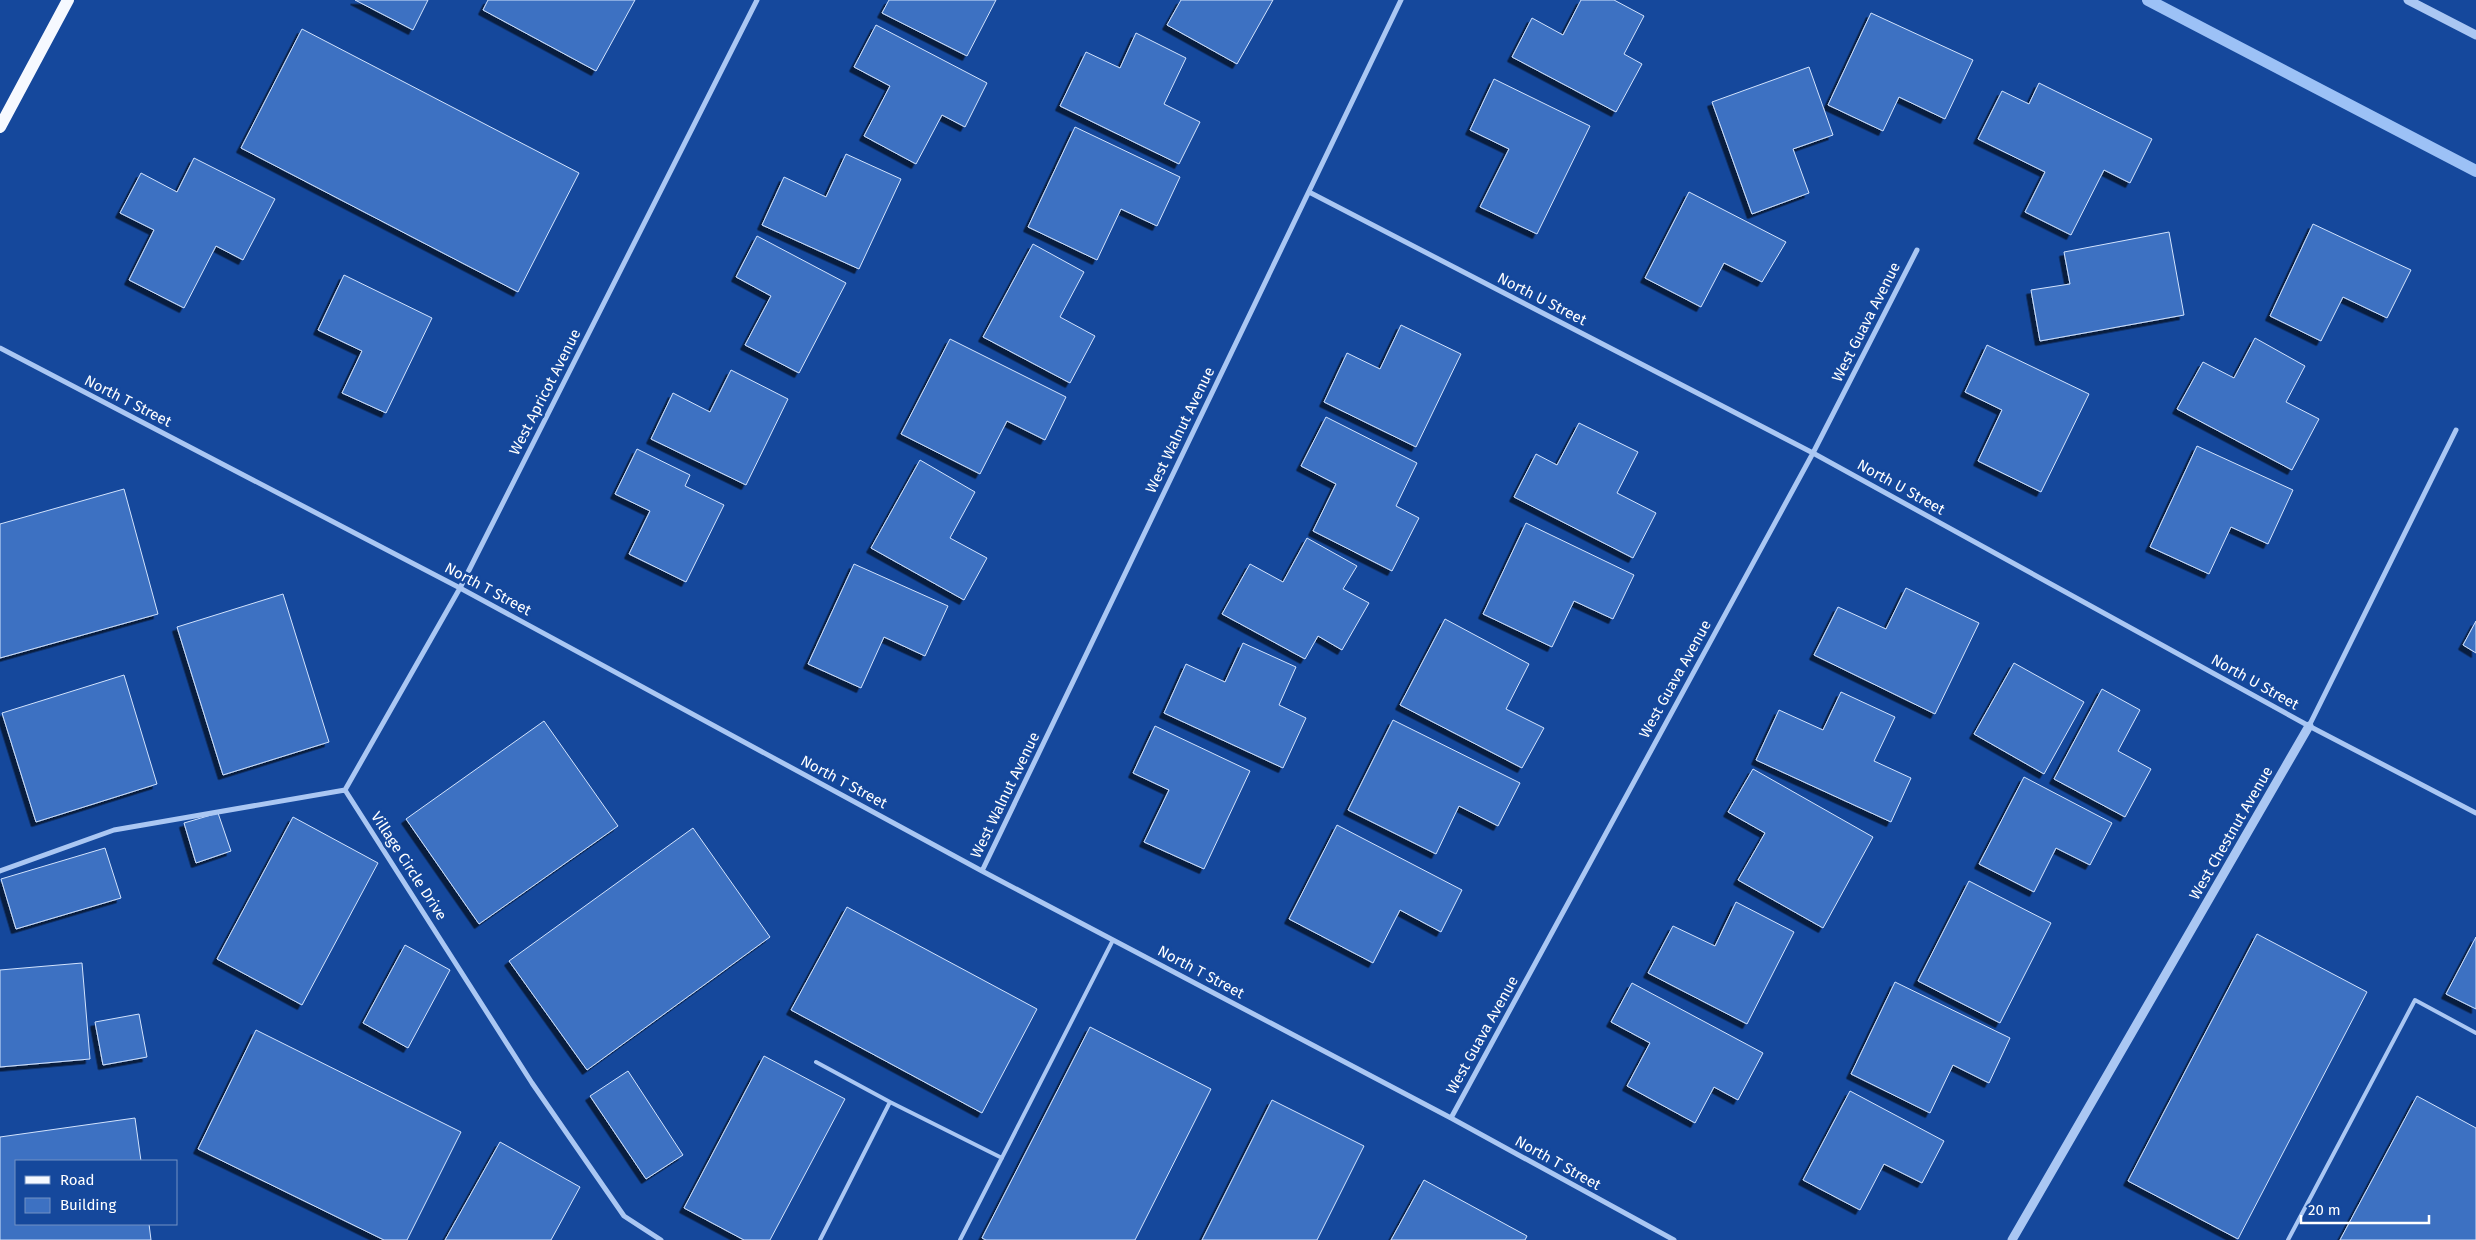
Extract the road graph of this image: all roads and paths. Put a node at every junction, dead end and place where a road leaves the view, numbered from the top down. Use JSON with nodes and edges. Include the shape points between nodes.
{"nodes":[{"id":1,"x":68,"y":0,"type":"edge"},
{"id":2,"x":757,"y":0,"type":"edge"},
{"id":3,"x":1401,"y":0,"type":"edge"},
{"id":4,"x":2408,"y":0,"type":"edge"},
{"id":5,"x":2476,"y":35,"type":"edge"},
{"id":6,"x":0,"y":126,"type":"edge"},
{"id":7,"x":1308,"y":192,"type":"junction"},
{"id":8,"x":1917,"y":250,"type":"dead end"},
{"id":9,"x":0,"y":348,"type":"edge"},
{"id":10,"x":2456,"y":430,"type":"dead end"},
{"id":11,"x":1812,"y":453,"type":"junction"},
{"id":12,"x":460,"y":588,"type":"junction"},
{"id":13,"x":2309,"y":726,"type":"junction"},
{"id":14,"x":345,"y":790,"type":"junction"},
{"id":15,"x":2476,"y":813,"type":"edge"},
{"id":16,"x":0,"y":871,"type":"edge"},
{"id":17,"x":982,"y":871,"type":"junction"},
{"id":18,"x":1113,"y":940,"type":"junction"},
{"id":19,"x":2476,"y":1033,"type":"edge"},
{"id":20,"x":816,"y":1062,"type":"dead end"},
{"id":21,"x":890,"y":1102,"type":"junction"},
{"id":22,"x":1450,"y":1118,"type":"junction"},
{"id":23,"x":1002,"y":1158,"type":"junction"},
{"id":24,"x":661,"y":1240,"type":"edge"},
{"id":25,"x":820,"y":1240,"type":"edge"},
{"id":26,"x":960,"y":1240,"type":"edge"},
{"id":27,"x":1674,"y":1240,"type":"edge"},
{"id":28,"x":2012,"y":1240,"type":"edge"},
{"id":29,"x":2288,"y":1240,"type":"edge"}],
"edges":[{"from":1,"to":6,"type":"main road"},
{"from":2,"to":12,"type":"street","name":"West Apricot Avenue"},
{"from":3,"to":7,"type":"street","name":"West Walnut Avenue"},
{"from":4,"to":5,"type":"street"},
{"from":7,"to":11,"type":"street","name":"North U Street"},
{"from":7,"to":17,"type":"street","name":"West Walnut Avenue"},
{"from":8,"to":11,"type":"street","name":"West Guava Avenue"},
{"from":9,"to":12,"type":"street","name":"North T Street"},
{"from":10,"to":13,"type":"street","name":"West Chestnut Avenue"},
{"from":11,"to":13,"type":"street","name":"North U Street"},
{"from":11,"to":22,"type":"street","name":"West Guava Avenue"},
{"from":12,"to":14,"type":"street","name":"West Apricot Avenue"},
{"from":12,"to":17,"type":"street","name":"North T Street"},
{"from":13,"to":15,"type":"street","name":"North U Street"},
{"from":13,"to":28,"type":"street","name":"West Chestnut Avenue"},
{"from":14,"to":16,"type":"street","via":[[114,830]]},
{"from":14,"to":24,"type":"street","name":"Village Circle Drive","via":[[532,1084],[624,1216]]},
{"from":17,"to":18,"type":"street","name":"North T Street"},
{"from":18,"to":22,"type":"street","name":"North T Street"},
{"from":18,"to":23,"type":"lane"},
{"from":19,"to":29,"type":"lane","via":[[2415,1000]]},
{"from":20,"to":21,"type":"lane"},
{"from":21,"to":23,"type":"lane"},
{"from":21,"to":25,"type":"lane"},
{"from":22,"to":27,"type":"street","name":"North T Street"},
{"from":23,"to":26,"type":"lane"}]}
